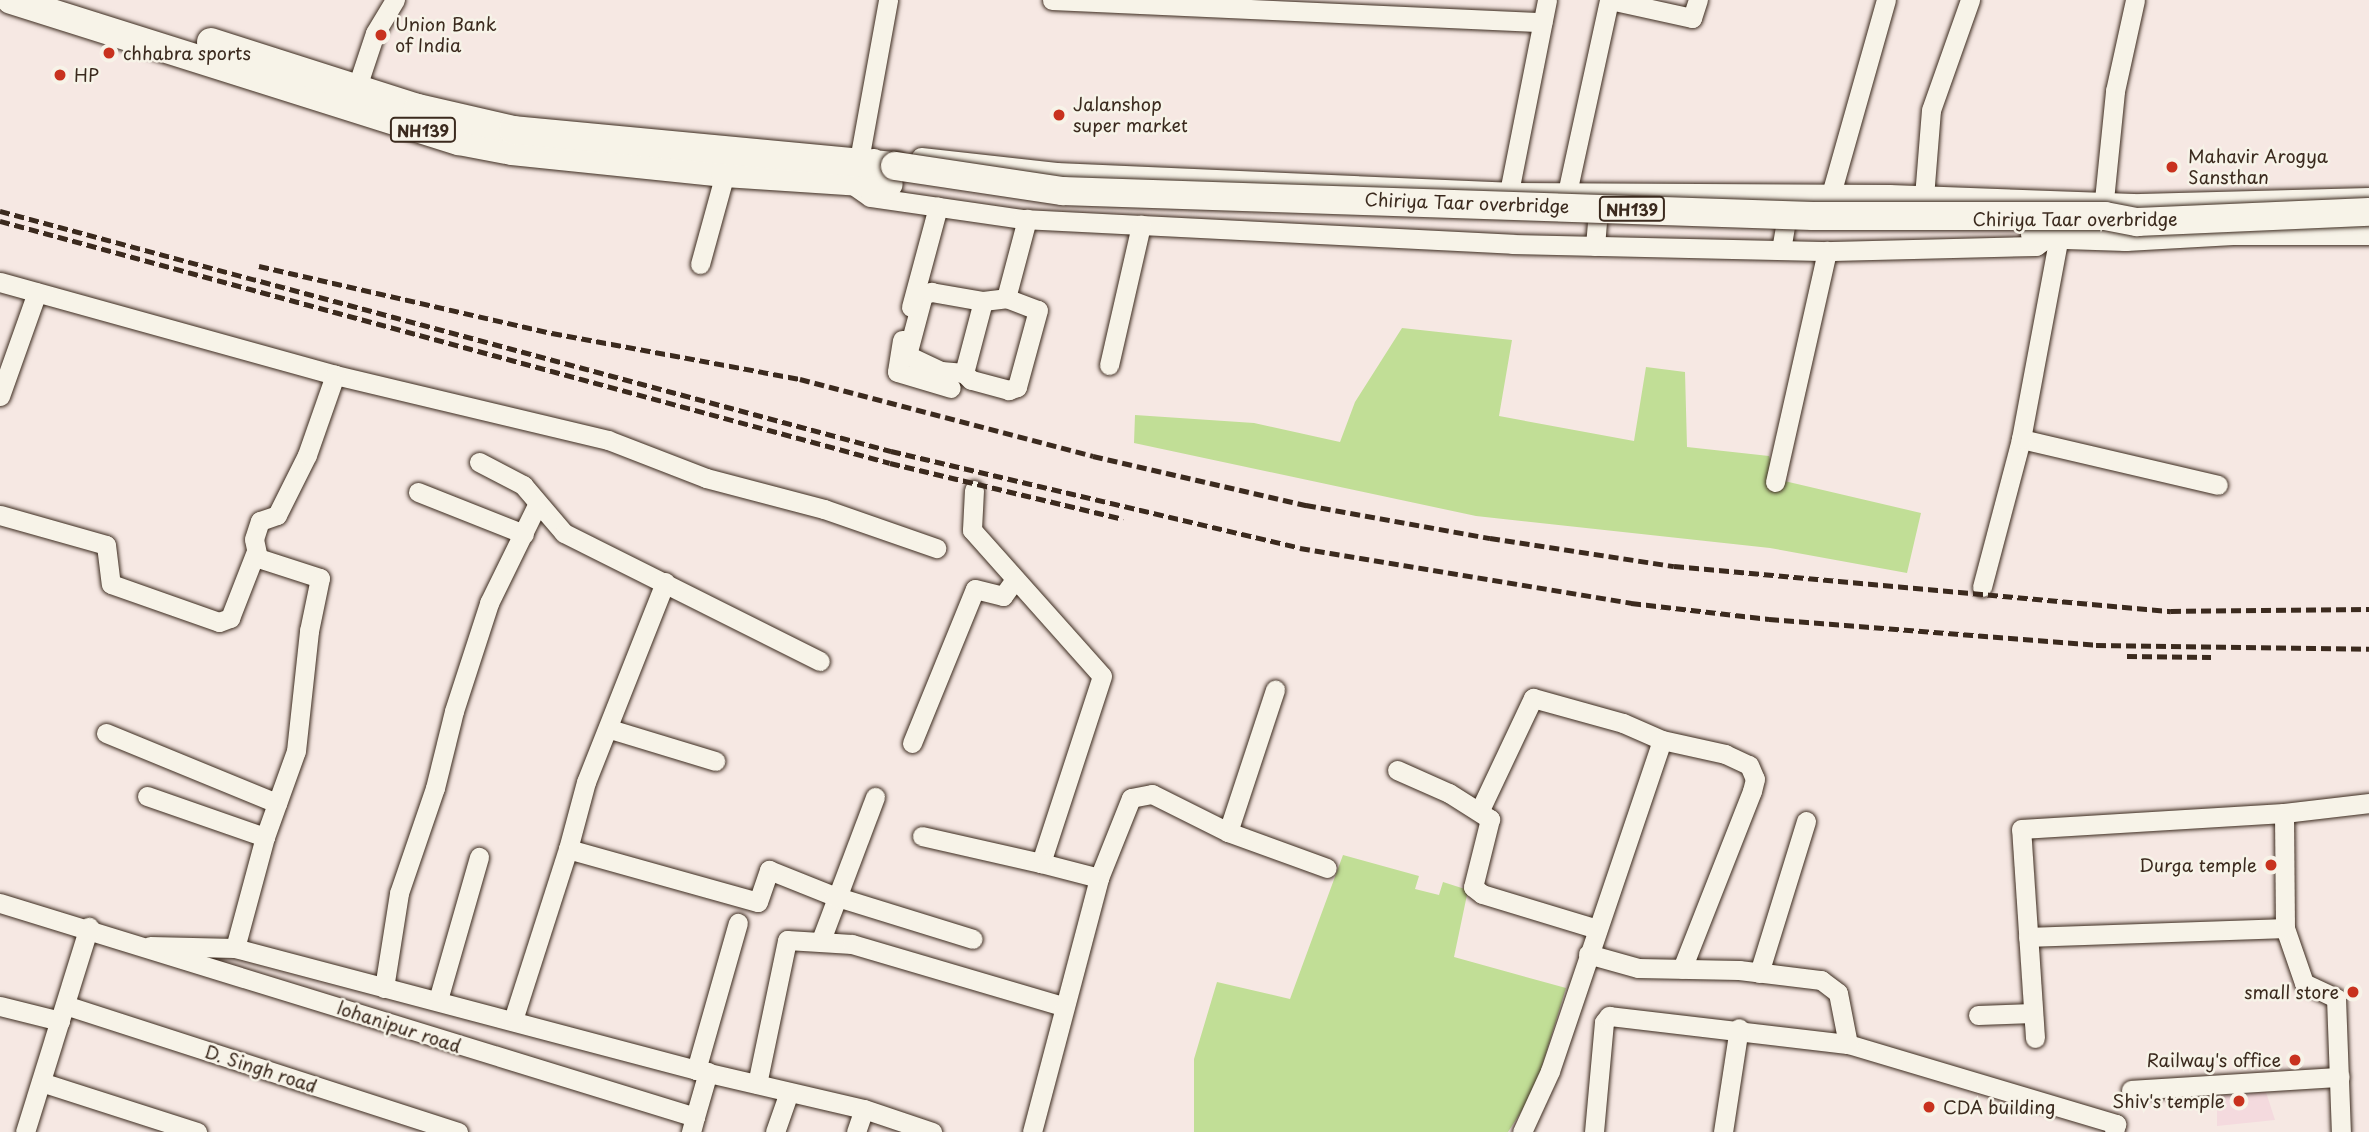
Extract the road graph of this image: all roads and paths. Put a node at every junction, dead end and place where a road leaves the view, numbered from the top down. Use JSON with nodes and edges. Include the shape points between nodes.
{"nodes":[{"id":1,"x":11,"y":0,"type":"edge"},
{"id":2,"x":71,"y":0,"type":"edge"},
{"id":3,"x":395,"y":0,"type":"edge"},
{"id":4,"x":888,"y":0,"type":"edge"},
{"id":5,"x":1052,"y":0,"type":"edge"},
{"id":6,"x":1547,"y":0,"type":"edge"},
{"id":7,"x":1609,"y":0,"type":"edge"},
{"id":8,"x":1698,"y":0,"type":"edge"},
{"id":9,"x":1886,"y":0,"type":"edge"},
{"id":10,"x":1970,"y":0,"type":"edge"},
{"id":11,"x":2135,"y":0,"type":"edge"},
{"id":12,"x":1122,"y":1,"type":"edge"},
{"id":13,"x":1239,"y":4,"type":"edge"},
{"id":14,"x":1422,"y":7,"type":"edge"},
{"id":15,"x":1543,"y":22,"type":"junction"},
{"id":16,"x":357,"y":87,"type":"junction"},
{"id":17,"x":855,"y":172,"type":"junction"},
{"id":18,"x":725,"y":173,"type":"junction"},
{"id":19,"x":892,"y":175,"type":"junction"},
{"id":20,"x":1333,"y":182,"type":"junction"},
{"id":21,"x":1509,"y":192,"type":"junction"},
{"id":22,"x":1567,"y":193,"type":"junction"},
{"id":23,"x":1599,"y":193,"type":"junction"},
{"id":24,"x":1791,"y":194,"type":"junction"},
{"id":25,"x":1831,"y":194,"type":"junction"},
{"id":26,"x":1924,"y":197,"type":"junction"},
{"id":27,"x":2369,"y":197,"type":"edge"},
{"id":28,"x":2104,"y":200,"type":"junction"},
{"id":29,"x":938,"y":207,"type":"junction"},
{"id":30,"x":2369,"y":212,"type":"edge"},
{"id":31,"x":1027,"y":219,"type":"junction"},
{"id":32,"x":1141,"y":225,"type":"junction"},
{"id":33,"x":2369,"y":231,"type":"edge"},
{"id":34,"x":1328,"y":235,"type":"junction"},
{"id":35,"x":2049,"y":235,"type":"junction"},
{"id":36,"x":1595,"y":246,"type":"junction"},
{"id":37,"x":1781,"y":250,"type":"junction"},
{"id":38,"x":1826,"y":251,"type":"junction"},
{"id":39,"x":700,"y":264,"type":"dead end"},
{"id":40,"x":0,"y":282,"type":"edge"},
{"id":41,"x":37,"y":292,"type":"junction"},
{"id":42,"x":1006,"y":298,"type":"junction"},
{"id":43,"x":983,"y":301,"type":"junction"},
{"id":44,"x":1109,"y":365,"type":"dead end"},
{"id":45,"x":964,"y":373,"type":"junction"},
{"id":46,"x":335,"y":375,"type":"junction"},
{"id":47,"x":951,"y":388,"type":"dead end"},
{"id":48,"x":0,"y":396,"type":"edge"},
{"id":49,"x":2021,"y":439,"type":"junction"},
{"id":50,"x":479,"y":462,"type":"dead end"},
{"id":51,"x":1775,"y":482,"type":"dead end"},
{"id":52,"x":2218,"y":485,"type":"dead end"},
{"id":53,"x":974,"y":490,"type":"dead end"},
{"id":54,"x":418,"y":492,"type":"dead end"},
{"id":55,"x":537,"y":505,"type":"junction"},
{"id":56,"x":0,"y":515,"type":"edge"},
{"id":57,"x":524,"y":534,"type":"junction"},
{"id":58,"x":936,"y":548,"type":"dead end"},
{"id":59,"x":255,"y":554,"type":"junction"},
{"id":60,"x":1014,"y":581,"type":"junction"},
{"id":61,"x":665,"y":582,"type":"junction"},
{"id":62,"x":1982,"y":587,"type":"dead end"},
{"id":63,"x":820,"y":662,"type":"dead end"},
{"id":64,"x":1275,"y":690,"type":"dead end"},
{"id":65,"x":610,"y":729,"type":"junction"},
{"id":66,"x":106,"y":733,"type":"dead end"},
{"id":67,"x":1662,"y":740,"type":"junction"},
{"id":68,"x":912,"y":743,"type":"dead end"},
{"id":69,"x":715,"y":761,"type":"dead end"},
{"id":70,"x":1396,"y":770,"type":"dead end"},
{"id":71,"x":148,"y":796,"type":"dead end"},
{"id":72,"x":874,"y":797,"type":"dead end"},
{"id":73,"x":278,"y":803,"type":"junction"},
{"id":74,"x":2369,"y":803,"type":"edge"},
{"id":75,"x":1480,"y":810,"type":"junction"},
{"id":76,"x":2284,"y":813,"type":"junction"},
{"id":77,"x":1806,"y":821,"type":"dead end"},
{"id":78,"x":1228,"y":832,"type":"junction"},
{"id":79,"x":922,"y":836,"type":"dead end"},
{"id":80,"x":265,"y":837,"type":"junction"},
{"id":81,"x":568,"y":849,"type":"junction"},
{"id":82,"x":479,"y":857,"type":"dead end"},
{"id":83,"x":1041,"y":863,"type":"junction"},
{"id":84,"x":1327,"y":868,"type":"dead end"},
{"id":85,"x":1099,"y":878,"type":"junction"},
{"id":86,"x":834,"y":896,"type":"junction"},
{"id":87,"x":0,"y":903,"type":"edge"},
{"id":88,"x":738,"y":923,"type":"dead end"},
{"id":89,"x":89,"y":927,"type":"junction"},
{"id":90,"x":2285,"y":928,"type":"junction"},
{"id":91,"x":1597,"y":929,"type":"junction"},
{"id":92,"x":2028,"y":937,"type":"junction"},
{"id":93,"x":973,"y":939,"type":"dead end"},
{"id":94,"x":821,"y":940,"type":"junction"},
{"id":95,"x":150,"y":946,"type":"junction"},
{"id":96,"x":235,"y":948,"type":"junction"},
{"id":97,"x":1588,"y":954,"type":"junction"},
{"id":98,"x":1682,"y":969,"type":"junction"},
{"id":99,"x":1759,"y":973,"type":"junction"},
{"id":100,"x":384,"y":988,"type":"junction"},
{"id":101,"x":438,"y":1000,"type":"junction"},
{"id":102,"x":0,"y":1006,"type":"edge"},
{"id":103,"x":1063,"y":1006,"type":"junction"},
{"id":104,"x":62,"y":1013,"type":"junction"},
{"id":105,"x":2033,"y":1013,"type":"junction"},
{"id":106,"x":1978,"y":1015,"type":"dead end"},
{"id":107,"x":513,"y":1020,"type":"junction"},
{"id":108,"x":1739,"y":1028,"type":"junction"},
{"id":109,"x":2035,"y":1038,"type":"dead end"},
{"id":110,"x":1848,"y":1044,"type":"junction"},
{"id":111,"x":702,"y":1071,"type":"junction"},
{"id":112,"x":2340,"y":1077,"type":"junction"},
{"id":113,"x":41,"y":1082,"type":"junction"},
{"id":114,"x":757,"y":1084,"type":"junction"},
{"id":115,"x":2131,"y":1090,"type":"dead end"},
{"id":116,"x":789,"y":1091,"type":"junction"},
{"id":117,"x":864,"y":1109,"type":"junction"},
{"id":118,"x":693,"y":1125,"type":"edge"},
{"id":119,"x":25,"y":1132,"type":"edge"},
{"id":120,"x":197,"y":1132,"type":"edge"},
{"id":121,"x":457,"y":1132,"type":"edge"},
{"id":122,"x":775,"y":1132,"type":"edge"},
{"id":123,"x":856,"y":1132,"type":"edge"},
{"id":124,"x":932,"y":1132,"type":"edge"},
{"id":125,"x":1032,"y":1132,"type":"edge"},
{"id":126,"x":1522,"y":1132,"type":"edge"},
{"id":127,"x":1594,"y":1132,"type":"edge"},
{"id":128,"x":1723,"y":1132,"type":"edge"},
{"id":129,"x":2114,"y":1132,"type":"edge"},
{"id":130,"x":2341,"y":1132,"type":"edge"}],
"edges":[{"from":1,"to":18,"type":"highway","number":"NH139","via":[[459,141],[512,152]]},
{"from":2,"to":16,"type":"highway","number":"NH139"},
{"from":3,"to":16,"type":"street","via":[[375,33]]},
{"from":4,"to":17,"type":"street"},
{"from":5,"to":12,"type":"street"},
{"from":6,"to":15,"type":"street"},
{"from":7,"to":8,"type":"street","via":[[1692,18]]},
{"from":7,"to":22,"type":"street","via":[[1597,35]]},
{"from":9,"to":25,"type":"street"},
{"from":10,"to":26,"type":"street","via":[[1931,110]]},
{"from":11,"to":28,"type":"street","via":[[2115,90]]},
{"from":12,"to":13,"type":"street"},
{"from":13,"to":14,"type":"street"},
{"from":14,"to":15,"type":"street"},
{"from":15,"to":21,"type":"street"},
{"from":16,"to":17,"type":"highway","number":"NH139","via":[[418,108],[525,131]]},
{"from":17,"to":18,"type":"highway","number":"NH139"},
{"from":17,"to":19,"type":"highway","name":"Chiriya Taar overbridge","number":"NH139"},
{"from":17,"to":20,"type":"street","via":[[894,154],[1056,172]]},
{"from":17,"to":29,"type":"street","via":[[870,197]]},
{"from":18,"to":39,"type":"street"},
{"from":19,"to":30,"type":"highway","name":"Chiriya Taar overbridge","number":"NH139","bridge":true,"via":[[1062,191],[1813,216],[2105,216],[2137,222]]},
{"from":19,"to":35,"type":"highway","name":"Chiriya Taar overbridge","number":"NH139","via":[[1059,208],[1809,234]]},
{"from":20,"to":21,"type":"street"},
{"from":20,"to":34,"type":"street"},
{"from":21,"to":22,"type":"street"},
{"from":22,"to":23,"type":"street"},
{"from":23,"to":24,"type":"street"},
{"from":23,"to":36,"type":"street"},
{"from":24,"to":25,"type":"street"},
{"from":24,"to":37,"type":"street"},
{"from":25,"to":26,"type":"street"},
{"from":26,"to":28,"type":"street"},
{"from":27,"to":28,"type":"street"},
{"from":29,"to":31,"type":"street"},
{"from":29,"to":47,"type":"street","via":[[897,372]]},
{"from":31,"to":32,"type":"street"},
{"from":31,"to":42,"type":"street"},
{"from":32,"to":34,"type":"street"},
{"from":32,"to":44,"type":"street"},
{"from":33,"to":35,"type":"highway","name":"Chiriya Taar overbridge","number":"NH139"},
{"from":34,"to":36,"type":"street"},
{"from":35,"to":38,"type":"street","via":[[2036,246]]},
{"from":35,"to":49,"type":"street"},
{"from":36,"to":37,"type":"street"},
{"from":37,"to":38,"type":"street"},
{"from":38,"to":51,"type":"street"},
{"from":40,"to":41,"type":"street"},
{"from":41,"to":46,"type":"street"},
{"from":41,"to":48,"type":"street"},
{"from":42,"to":43,"type":"street"},
{"from":42,"to":45,"type":"street","via":[[1036,307],[1040,314],[1017,387],[1009,390],[971,380]]},
{"from":43,"to":45,"type":"street"},
{"from":43,"to":45,"type":"street","via":[[931,292],[923,295],[907,350],[907,355],[922,365]]},
{"from":46,"to":58,"type":"street","via":[[608,440],[706,478],[824,509]]},
{"from":46,"to":59,"type":"street","via":[[307,455],[277,515],[259,524]]},
{"from":49,"to":52,"type":"street"},
{"from":49,"to":62,"type":"street"},
{"from":50,"to":55,"type":"street","via":[[523,485]]},
{"from":53,"to":60,"type":"street","via":[[972,530]]},
{"from":54,"to":57,"type":"street"},
{"from":55,"to":57,"type":"street"},
{"from":55,"to":61,"type":"street","via":[[564,533]]},
{"from":56,"to":59,"type":"street","via":[[106,545],[111,584],[219,622],[230,618]]},
{"from":57,"to":100,"type":"street","via":[[489,603],[454,710],[435,788],[397,903]]},
{"from":59,"to":73,"type":"street","via":[[320,578],[309,631],[296,751]]},
{"from":60,"to":68,"type":"street","via":[[1003,596],[975,589]]},
{"from":60,"to":83,"type":"street","via":[[1102,676]]},
{"from":61,"to":63,"type":"street"},
{"from":61,"to":65,"type":"street"},
{"from":64,"to":78,"type":"street"},
{"from":65,"to":69,"type":"street"},
{"from":65,"to":81,"type":"street","via":[[586,782]]},
{"from":66,"to":73,"type":"street"},
{"from":67,"to":75,"type":"street","via":[[1623,723],[1533,698]]},
{"from":67,"to":91,"type":"street"},
{"from":67,"to":98,"type":"street","via":[[1725,754],[1749,765],[1755,779]]},
{"from":70,"to":75,"type":"street"},
{"from":71,"to":80,"type":"street"},
{"from":72,"to":86,"type":"street"},
{"from":73,"to":80,"type":"street"},
{"from":74,"to":76,"type":"street"},
{"from":75,"to":91,"type":"street","via":[[1491,823],[1473,887],[1482,894]]},
{"from":76,"to":90,"type":"street"},
{"from":76,"to":92,"type":"street","via":[[2021,829]]},
{"from":77,"to":99,"type":"street"},
{"from":78,"to":84,"type":"street"},
{"from":78,"to":85,"type":"street","via":[[1152,794],[1130,798]]},
{"from":79,"to":83,"type":"street"},
{"from":80,"to":96,"type":"street"},
{"from":81,"to":86,"type":"street","via":[[758,902],[769,870]]},
{"from":81,"to":107,"type":"street"},
{"from":82,"to":101,"type":"street"},
{"from":83,"to":85,"type":"street"},
{"from":85,"to":103,"type":"street"},
{"from":86,"to":93,"type":"street"},
{"from":86,"to":94,"type":"street"},
{"from":87,"to":89,"type":"street","name":"lohanipur road"},
{"from":88,"to":111,"type":"street"},
{"from":89,"to":95,"type":"street","name":"lohanipur road"},
{"from":89,"to":104,"type":"street"},
{"from":90,"to":92,"type":"street"},
{"from":90,"to":112,"type":"street","via":[[2304,982],[2336,998]]},
{"from":91,"to":97,"type":"street"},
{"from":92,"to":105,"type":"street"},
{"from":94,"to":103,"type":"street","via":[[852,944]]},
{"from":94,"to":114,"type":"street","via":[[787,940]]},
{"from":95,"to":96,"type":"street"},
{"from":95,"to":118,"type":"street","name":"lohanipur road"},
{"from":96,"to":100,"type":"street"},
{"from":97,"to":98,"type":"street","via":[[1638,968]]},
{"from":97,"to":126,"type":"street","via":[[1550,1070]]},
{"from":98,"to":99,"type":"street"},
{"from":99,"to":110,"type":"street","via":[[1821,980],[1833,986]]},
{"from":100,"to":101,"type":"street"},
{"from":101,"to":107,"type":"street"},
{"from":102,"to":104,"type":"street","name":"D. Singh road"},
{"from":103,"to":125,"type":"street"},
{"from":104,"to":113,"type":"street"},
{"from":104,"to":121,"type":"street","name":"D. Singh road"},
{"from":105,"to":106,"type":"street"},
{"from":105,"to":109,"type":"street"},
{"from":107,"to":111,"type":"street"},
{"from":108,"to":110,"type":"street"},
{"from":108,"to":127,"type":"street","via":[[1609,1016],[1604,1022]]},
{"from":108,"to":128,"type":"street"},
{"from":110,"to":129,"type":"street","via":[[2116,1124]]},
{"from":111,"to":114,"type":"street"},
{"from":111,"to":118,"type":"street"},
{"from":112,"to":115,"type":"street"},
{"from":112,"to":130,"type":"street"},
{"from":113,"to":119,"type":"street"},
{"from":113,"to":120,"type":"street"},
{"from":114,"to":116,"type":"street"},
{"from":116,"to":117,"type":"street"},
{"from":116,"to":122,"type":"street"},
{"from":117,"to":123,"type":"street"},
{"from":117,"to":124,"type":"street"}]}
